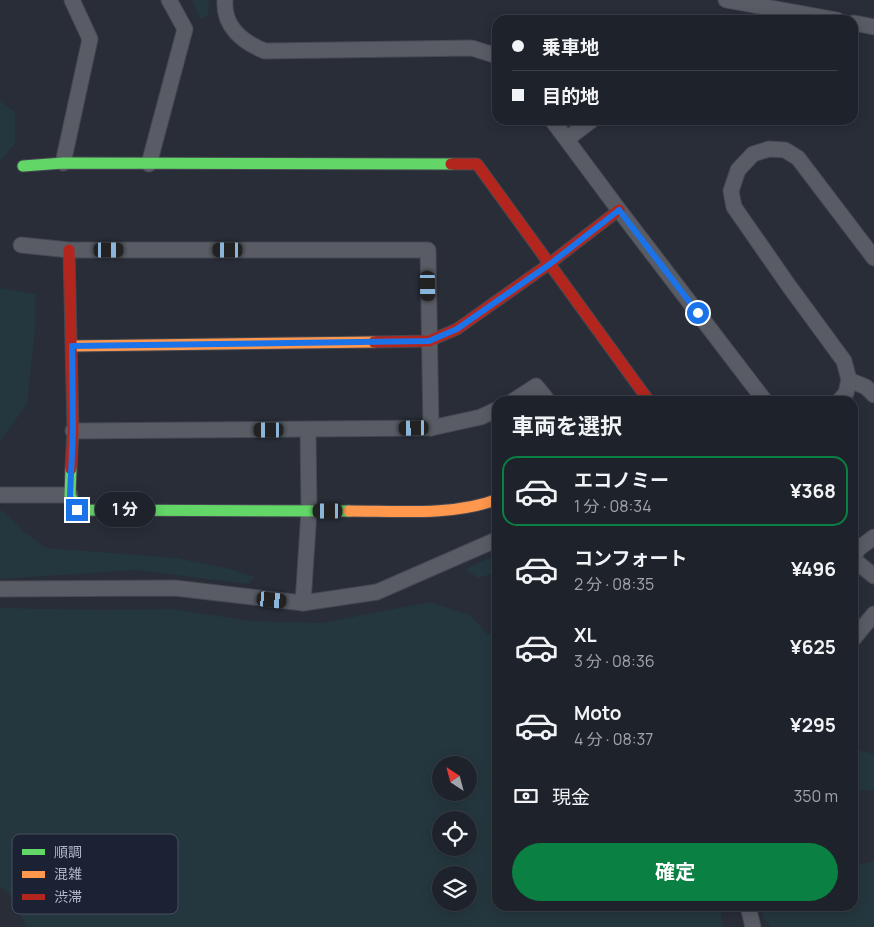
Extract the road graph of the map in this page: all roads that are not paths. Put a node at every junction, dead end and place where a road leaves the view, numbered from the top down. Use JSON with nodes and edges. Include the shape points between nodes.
{"nodes":[{"id":1,"x":72,"y":0,"type":"edge"},
{"id":2,"x":168,"y":0,"type":"edge"},
{"id":3,"x":225,"y":0,"type":"edge"},
{"id":4,"x":726,"y":0,"type":"edge"},
{"id":5,"x":809,"y":15,"type":"edge"},
{"id":6,"x":858,"y":24,"type":"edge"},
{"id":7,"x":874,"y":26,"type":"edge"},
{"id":8,"x":492,"y":56,"type":"edge"},
{"id":9,"x":556,"y":125,"type":"edge"},
{"id":10,"x":585,"y":125,"type":"edge"},
{"id":11,"x":567,"y":139,"type":"junction"},
{"id":12,"x":63,"y":163,"type":"junction"},
{"id":13,"x":149,"y":164,"type":"junction"},
{"id":14,"x":24,"y":166,"type":"dead end"},
{"id":15,"x":619,"y":210,"type":"junction"},
{"id":16,"x":21,"y":244,"type":"dead end"},
{"id":17,"x":69,"y":250,"type":"junction"},
{"id":18,"x":874,"y":258,"type":"edge"},
{"id":19,"x":550,"y":264,"type":"junction"},
{"id":20,"x":429,"y":341,"type":"junction"},
{"id":21,"x":72,"y":346,"type":"junction"},
{"id":22,"x":849,"y":380,"type":"junction"},
{"id":23,"x":874,"y":395,"type":"edge"},
{"id":24,"x":520,"y":396,"type":"edge"},
{"id":25,"x":544,"y":396,"type":"edge"},
{"id":26,"x":645,"y":396,"type":"edge"},
{"id":27,"x":761,"y":396,"type":"edge"},
{"id":28,"x":843,"y":396,"type":"edge"},
{"id":29,"x":492,"y":412,"type":"edge"},
{"id":30,"x":431,"y":428,"type":"junction"},
{"id":31,"x":73,"y":430,"type":"junction"},
{"id":32,"x":308,"y":430,"type":"junction"},
{"id":33,"x":0,"y":495,"type":"edge"},
{"id":34,"x":70,"y":496,"type":"junction"},
{"id":35,"x":492,"y":501,"type":"edge"},
{"id":36,"x":309,"y":511,"type":"junction"},
{"id":37,"x":874,"y":537,"type":"edge"},
{"id":38,"x":492,"y":542,"type":"edge"},
{"id":39,"x":858,"y":549,"type":"edge"},
{"id":40,"x":858,"y":562,"type":"edge"},
{"id":41,"x":874,"y":576,"type":"edge"},
{"id":42,"x":0,"y":589,"type":"edge"},
{"id":43,"x":303,"y":603,"type":"junction"},
{"id":44,"x":874,"y":614,"type":"edge"},
{"id":45,"x":858,"y":633,"type":"edge"},
{"id":46,"x":749,"y":911,"type":"edge"},
{"id":47,"x":753,"y":927,"type":"edge"}],
"edges":[{"from":1,"to":12,"type":"street","via":[[90,39]]},
{"from":2,"to":13,"type":"street","via":[[184,29]]},
{"from":3,"to":8,"type":"street","via":[[224,10],[232,29],[248,44],[264,51],[472,48]]},
{"from":4,"to":5,"type":"street"},
{"from":6,"to":7,"type":"street"},
{"from":9,"to":11,"type":"street"},
{"from":10,"to":11,"type":"street"},
{"from":11,"to":15,"type":"street"},
{"from":12,"to":13,"type":"street"},
{"from":12,"to":14,"type":"street"},
{"from":13,"to":19,"type":"street","via":[[477,164]]},
{"from":15,"to":19,"type":"street"},
{"from":15,"to":27,"type":"street"},
{"from":16,"to":17,"type":"street"},
{"from":17,"to":20,"type":"street","via":[[428,250]]},
{"from":17,"to":21,"type":"street"},
{"from":18,"to":22,"type":"street","via":[[798,158],[785,150],[768,148],[753,154],[738,170],[731,191],[734,207],[844,361]]},
{"from":19,"to":20,"type":"street","via":[[457,329]]},
{"from":19,"to":26,"type":"street"},
{"from":20,"to":21,"type":"street"},
{"from":20,"to":30,"type":"street"},
{"from":21,"to":31,"type":"street"},
{"from":22,"to":23,"type":"street","via":[[866,387]]},
{"from":22,"to":28,"type":"street"},
{"from":24,"to":25,"type":"street","via":[[536,386]]},
{"from":29,"to":30,"type":"street","via":[[482,418]]},
{"from":30,"to":32,"type":"street"},
{"from":31,"to":32,"type":"street"},
{"from":31,"to":34,"type":"street"},
{"from":32,"to":36,"type":"street"},
{"from":33,"to":34,"type":"street"},
{"from":34,"to":36,"type":"street","via":[[77,510]]},
{"from":35,"to":36,"type":"street","via":[[438,511]]},
{"from":36,"to":43,"type":"street"},
{"from":37,"to":39,"type":"street"},
{"from":38,"to":43,"type":"street","via":[[377,592]]},
{"from":40,"to":41,"type":"street"},
{"from":42,"to":43,"type":"street","via":[[175,588]]},
{"from":44,"to":45,"type":"street"},
{"from":46,"to":47,"type":"street"}]}
